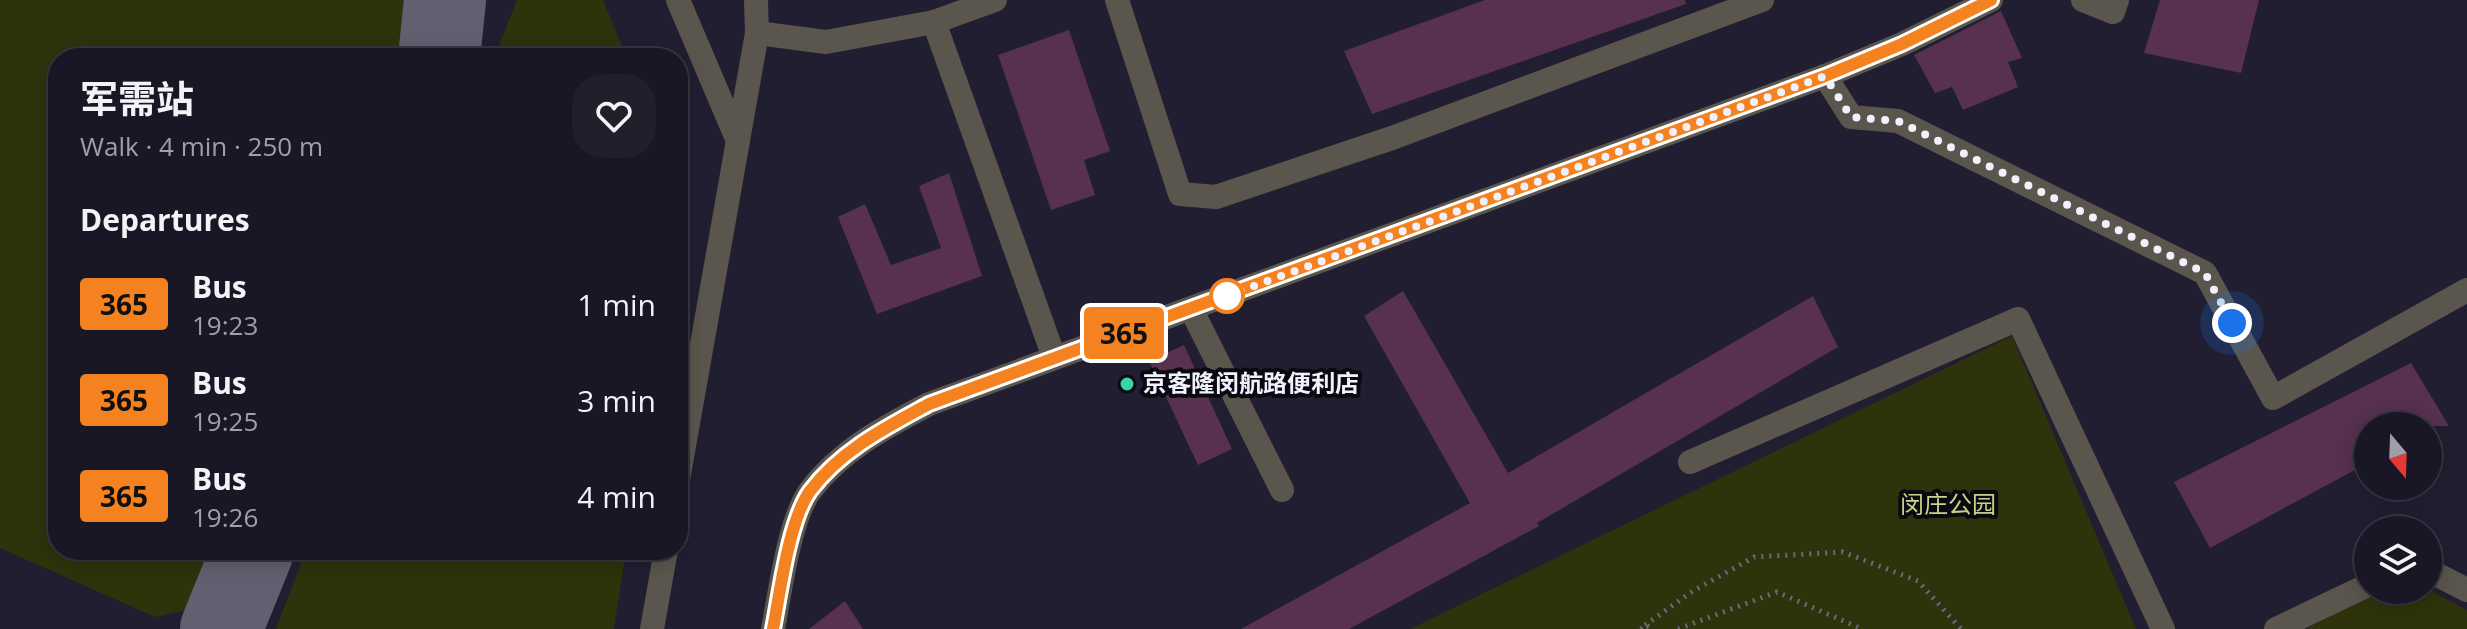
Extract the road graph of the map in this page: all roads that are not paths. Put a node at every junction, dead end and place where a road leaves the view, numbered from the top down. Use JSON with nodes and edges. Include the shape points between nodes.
{"nodes":[{"id":1,"x":678,"y":0,"type":"edge"},
{"id":2,"x":756,"y":0,"type":"edge"},
{"id":3,"x":995,"y":0,"type":"edge"},
{"id":4,"x":1117,"y":0,"type":"edge"},
{"id":5,"x":1762,"y":0,"type":"edge"},
{"id":6,"x":1991,"y":0,"type":"edge"},
{"id":7,"x":2083,"y":0,"type":"edge"},
{"id":8,"x":2117,"y":0,"type":"edge"},
{"id":9,"x":934,"y":22,"type":"junction"},
{"id":10,"x":757,"y":33,"type":"junction"},
{"id":11,"x":1825,"y":76,"type":"junction"},
{"id":12,"x":738,"y":141,"type":"junction"},
{"id":13,"x":2467,"y":290,"type":"edge"},
{"id":14,"x":1191,"y":309,"type":"junction"},
{"id":15,"x":1054,"y":357,"type":"junction"},
{"id":16,"x":688,"y":424,"type":"edge"},
{"id":17,"x":1690,"y":462,"type":"dead end"},
{"id":18,"x":1282,"y":490,"type":"dead end"},
{"id":19,"x":664,"y":560,"type":"edge"},
{"id":20,"x":2442,"y":577,"type":"edge"},
{"id":21,"x":2467,"y":590,"type":"edge"},
{"id":22,"x":2354,"y":592,"type":"edge"},
{"id":23,"x":652,"y":629,"type":"edge"},
{"id":24,"x":773,"y":629,"type":"edge"},
{"id":25,"x":2163,"y":629,"type":"edge"},
{"id":26,"x":2276,"y":629,"type":"edge"}],
"edges":[{"from":1,"to":12,"type":"street"},
{"from":2,"to":10,"type":"street"},
{"from":3,"to":9,"type":"street"},
{"from":4,"to":5,"type":"street","via":[[1180,194],[1216,197],[1392,138]]},
{"from":6,"to":11,"type":"street"},
{"from":7,"to":8,"type":"street","via":[[2113,12]]},
{"from":9,"to":10,"type":"street","via":[[826,42]]},
{"from":9,"to":15,"type":"street"},
{"from":10,"to":12,"type":"street"},
{"from":11,"to":13,"type":"street","via":[[1851,117],[1898,121],[2205,273],[2273,398]]},
{"from":11,"to":14,"type":"street"},
{"from":12,"to":16,"type":"street"},
{"from":14,"to":15,"type":"street"},
{"from":14,"to":18,"type":"street"},
{"from":15,"to":24,"type":"street","via":[[929,404],[845,453],[808,494],[789,548]]},
{"from":17,"to":25,"type":"street","via":[[2018,319]]},
{"from":19,"to":23,"type":"street"},
{"from":20,"to":21,"type":"street"},
{"from":22,"to":26,"type":"street"}]}
